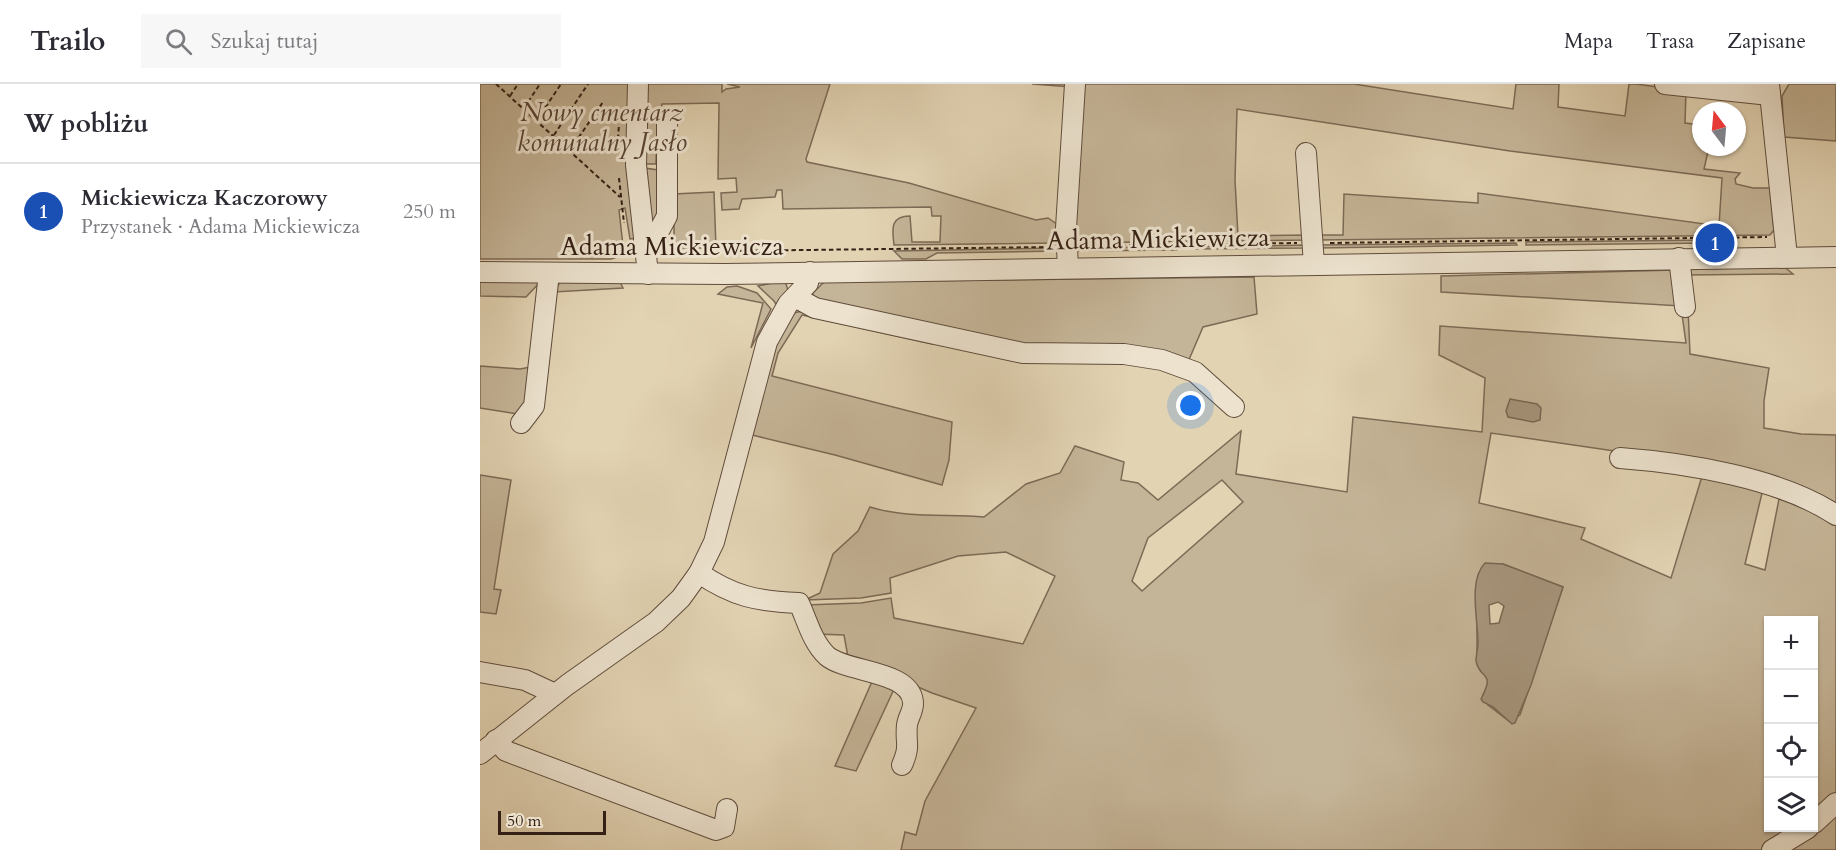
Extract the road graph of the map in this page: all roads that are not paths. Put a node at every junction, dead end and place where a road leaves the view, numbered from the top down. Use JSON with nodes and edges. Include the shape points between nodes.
{"nodes":[{"id":1,"x":638,"y":84,"type":"edge"},
{"id":2,"x":1075,"y":84,"type":"edge"},
{"id":3,"x":1665,"y":84,"type":"edge"},
{"id":4,"x":1773,"y":92,"type":"edge"},
{"id":5,"x":667,"y":122,"type":"dead end"},
{"id":6,"x":1306,"y":153,"type":"dead end"},
{"id":7,"x":646,"y":256,"type":"junction"},
{"id":8,"x":1787,"y":256,"type":"junction"},
{"id":9,"x":1836,"y":256,"type":"edge"},
{"id":10,"x":1679,"y":258,"type":"junction"},
{"id":11,"x":1314,"y":264,"type":"junction"},
{"id":12,"x":1068,"y":268,"type":"junction"},
{"id":13,"x":480,"y":272,"type":"edge"},
{"id":14,"x":810,"y":272,"type":"junction"},
{"id":15,"x":549,"y":273,"type":"junction"},
{"id":16,"x":795,"y":297,"type":"junction"},
{"id":17,"x":1684,"y":307,"type":"dead end"},
{"id":18,"x":1234,"y":407,"type":"dead end"},
{"id":19,"x":521,"y":423,"type":"dead end"},
{"id":20,"x":1620,"y":458,"type":"dead end"},
{"id":21,"x":1836,"y":515,"type":"edge"},
{"id":22,"x":699,"y":573,"type":"junction"},
{"id":23,"x":480,"y":672,"type":"edge"},
{"id":24,"x":555,"y":694,"type":"junction"},
{"id":25,"x":496,"y":740,"type":"junction"},
{"id":26,"x":480,"y":754,"type":"edge"},
{"id":27,"x":902,"y":765,"type":"dead end"},
{"id":28,"x":1836,"y":803,"type":"edge"},
{"id":29,"x":727,"y":809,"type":"dead end"},
{"id":30,"x":1818,"y":820,"type":"edge"},
{"id":31,"x":1801,"y":832,"type":"edge"},
{"id":32,"x":1772,"y":850,"type":"edge"}],
"edges":[{"from":1,"to":7,"type":"street","via":[[636,165]]},
{"from":2,"to":12,"type":"street"},
{"from":3,"to":4,"type":"street"},
{"from":4,"to":8,"type":"street"},
{"from":5,"to":7,"type":"street","via":[[667,216]]},
{"from":6,"to":11,"type":"street"},
{"from":7,"to":14,"type":"street","name":"Adama Mickiewicza"},
{"from":7,"to":15,"type":"street","name":"Adama Mickiewicza"},
{"from":8,"to":9,"type":"street","name":"Adama Mickiewicza"},
{"from":8,"to":10,"type":"street","name":"Adama Mickiewicza"},
{"from":10,"to":11,"type":"street","name":"Adama Mickiewicza"},
{"from":10,"to":17,"type":"street"},
{"from":11,"to":12,"type":"street","name":"Adama Mickiewicza"},
{"from":12,"to":14,"type":"street","name":"Adama Mickiewicza"},
{"from":13,"to":15,"type":"street","name":"Adama Mickiewicza"},
{"from":14,"to":16,"type":"street","via":[[808,283]]},
{"from":15,"to":19,"type":"street","via":[[534,406]]},
{"from":16,"to":18,"type":"street","via":[[815,308],[1023,353],[1124,354],[1162,360],[1195,372]]},
{"from":16,"to":22,"type":"street","via":[[767,342],[714,542]]},
{"from":20,"to":21,"type":"street","via":[[1674,463],[1733,476],[1812,502]]},
{"from":22,"to":24,"type":"street","via":[[656,622]]},
{"from":22,"to":27,"type":"street","via":[[742,597],[799,603],[818,644],[830,658],[905,687],[913,706],[907,727],[908,750]]},
{"from":23,"to":24,"type":"street","via":[[525,680]]},
{"from":24,"to":25,"type":"street"},
{"from":25,"to":26,"type":"street"},
{"from":25,"to":29,"type":"street","via":[[506,751],[716,830],[724,827]]},
{"from":28,"to":30,"type":"street"},
{"from":31,"to":32,"type":"street"}]}
